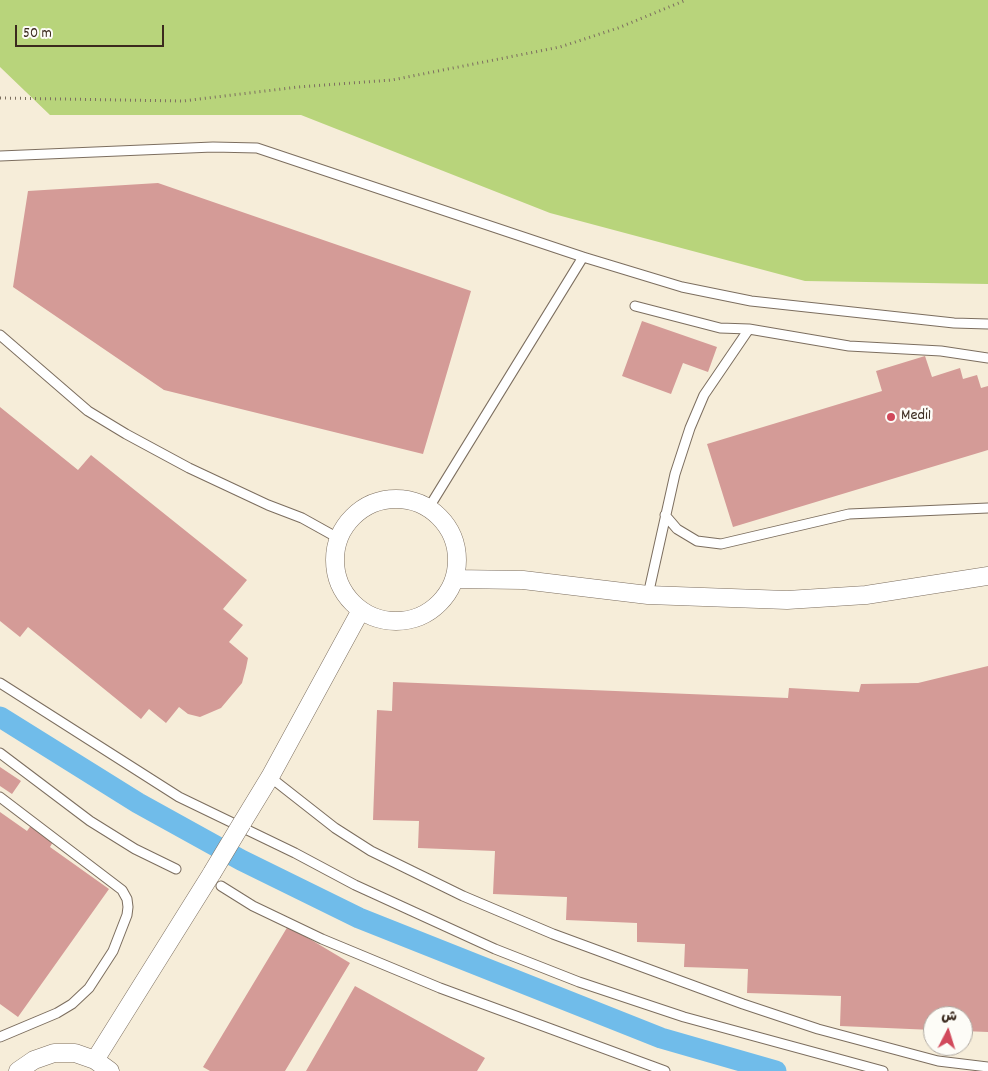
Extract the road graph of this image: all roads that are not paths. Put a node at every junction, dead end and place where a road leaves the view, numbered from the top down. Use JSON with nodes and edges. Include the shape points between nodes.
{"nodes":[{"id":1,"x":0,"y":156,"type":"edge"},
{"id":2,"x":583,"y":258,"type":"junction"},
{"id":3,"x":635,"y":306,"type":"dead end"},
{"id":4,"x":988,"y":324,"type":"edge"},
{"id":5,"x":749,"y":329,"type":"junction"},
{"id":6,"x":0,"y":334,"type":"edge"},
{"id":7,"x":988,"y":358,"type":"edge"},
{"id":8,"x":988,"y":508,"type":"edge"},
{"id":9,"x":428,"y":509,"type":"junction"},
{"id":10,"x":665,"y":515,"type":"junction"},
{"id":11,"x":338,"y":538,"type":"junction"},
{"id":12,"x":988,"y":576,"type":"edge"},
{"id":13,"x":454,"y":579,"type":"junction"},
{"id":14,"x":648,"y":595,"type":"junction"},
{"id":15,"x":361,"y":610,"type":"junction"},
{"id":16,"x":0,"y":683,"type":"edge"},
{"id":17,"x":0,"y":753,"type":"edge"},
{"id":18,"x":270,"y":777,"type":"junction"},
{"id":19,"x":0,"y":797,"type":"edge"},
{"id":20,"x":176,"y":869,"type":"dead end"},
{"id":21,"x":216,"y":880,"type":"junction"},
{"id":22,"x":0,"y":1037,"type":"edge"},
{"id":23,"x":95,"y":1060,"type":"junction"},
{"id":24,"x":988,"y":1067,"type":"edge"},
{"id":25,"x":18,"y":1071,"type":"edge"},
{"id":26,"x":110,"y":1071,"type":"edge"},
{"id":27,"x":665,"y":1071,"type":"edge"},
{"id":28,"x":883,"y":1071,"type":"edge"}],
"edges":[{"from":1,"to":2,"type":"lane","via":[[257,148]]},
{"from":2,"to":4,"type":"lane","via":[[655,280],[730,297],[954,323]]},
{"from":2,"to":9,"type":"lane"},
{"from":3,"to":5,"type":"lane","via":[[704,325]]},
{"from":5,"to":7,"type":"lane","via":[[849,346],[941,351]]},
{"from":5,"to":10,"type":"lane","via":[[704,395],[687,437]]},
{"from":6,"to":11,"type":"lane","via":[[88,411],[189,468],[302,518]]},
{"from":8,"to":10,"type":"lane","via":[[849,514],[721,544],[686,536]]},
{"from":9,"to":11,"type":"street","via":[[408,501],[387,500],[366,506],[350,520]]},
{"from":9,"to":13,"type":"street","via":[[443,522],[454,539],[457,559]]},
{"from":10,"to":14,"type":"lane"},
{"from":11,"to":15,"type":"street","via":[[335,565],[340,582]]},
{"from":12,"to":14,"type":"street","via":[[866,595],[787,600]]},
{"from":13,"to":14,"type":"street","via":[[523,580]]},
{"from":13,"to":15,"type":"street","via":[[446,596],[433,609],[416,618],[378,619]]},
{"from":15,"to":18,"type":"street"},
{"from":16,"to":28,"type":"lane","via":[[179,797],[355,885],[495,949],[579,982],[684,1017]]},
{"from":17,"to":20,"type":"lane","via":[[90,822]]},
{"from":18,"to":21,"type":"street","bridge":true,"via":[[242,824]]},
{"from":18,"to":24,"type":"lane","via":[[335,828],[371,851],[553,934],[818,1029],[938,1060]]},
{"from":19,"to":22,"type":"lane","via":[[122,890],[128,907],[113,951],[88,988],[57,1013]]},
{"from":21,"to":23,"type":"street"},
{"from":21,"to":27,"type":"lane","via":[[240,900],[349,950]]},
{"from":23,"to":25,"type":"street","via":[[75,1053],[54,1053],[34,1060]]},
{"from":23,"to":26,"type":"street"}]}
